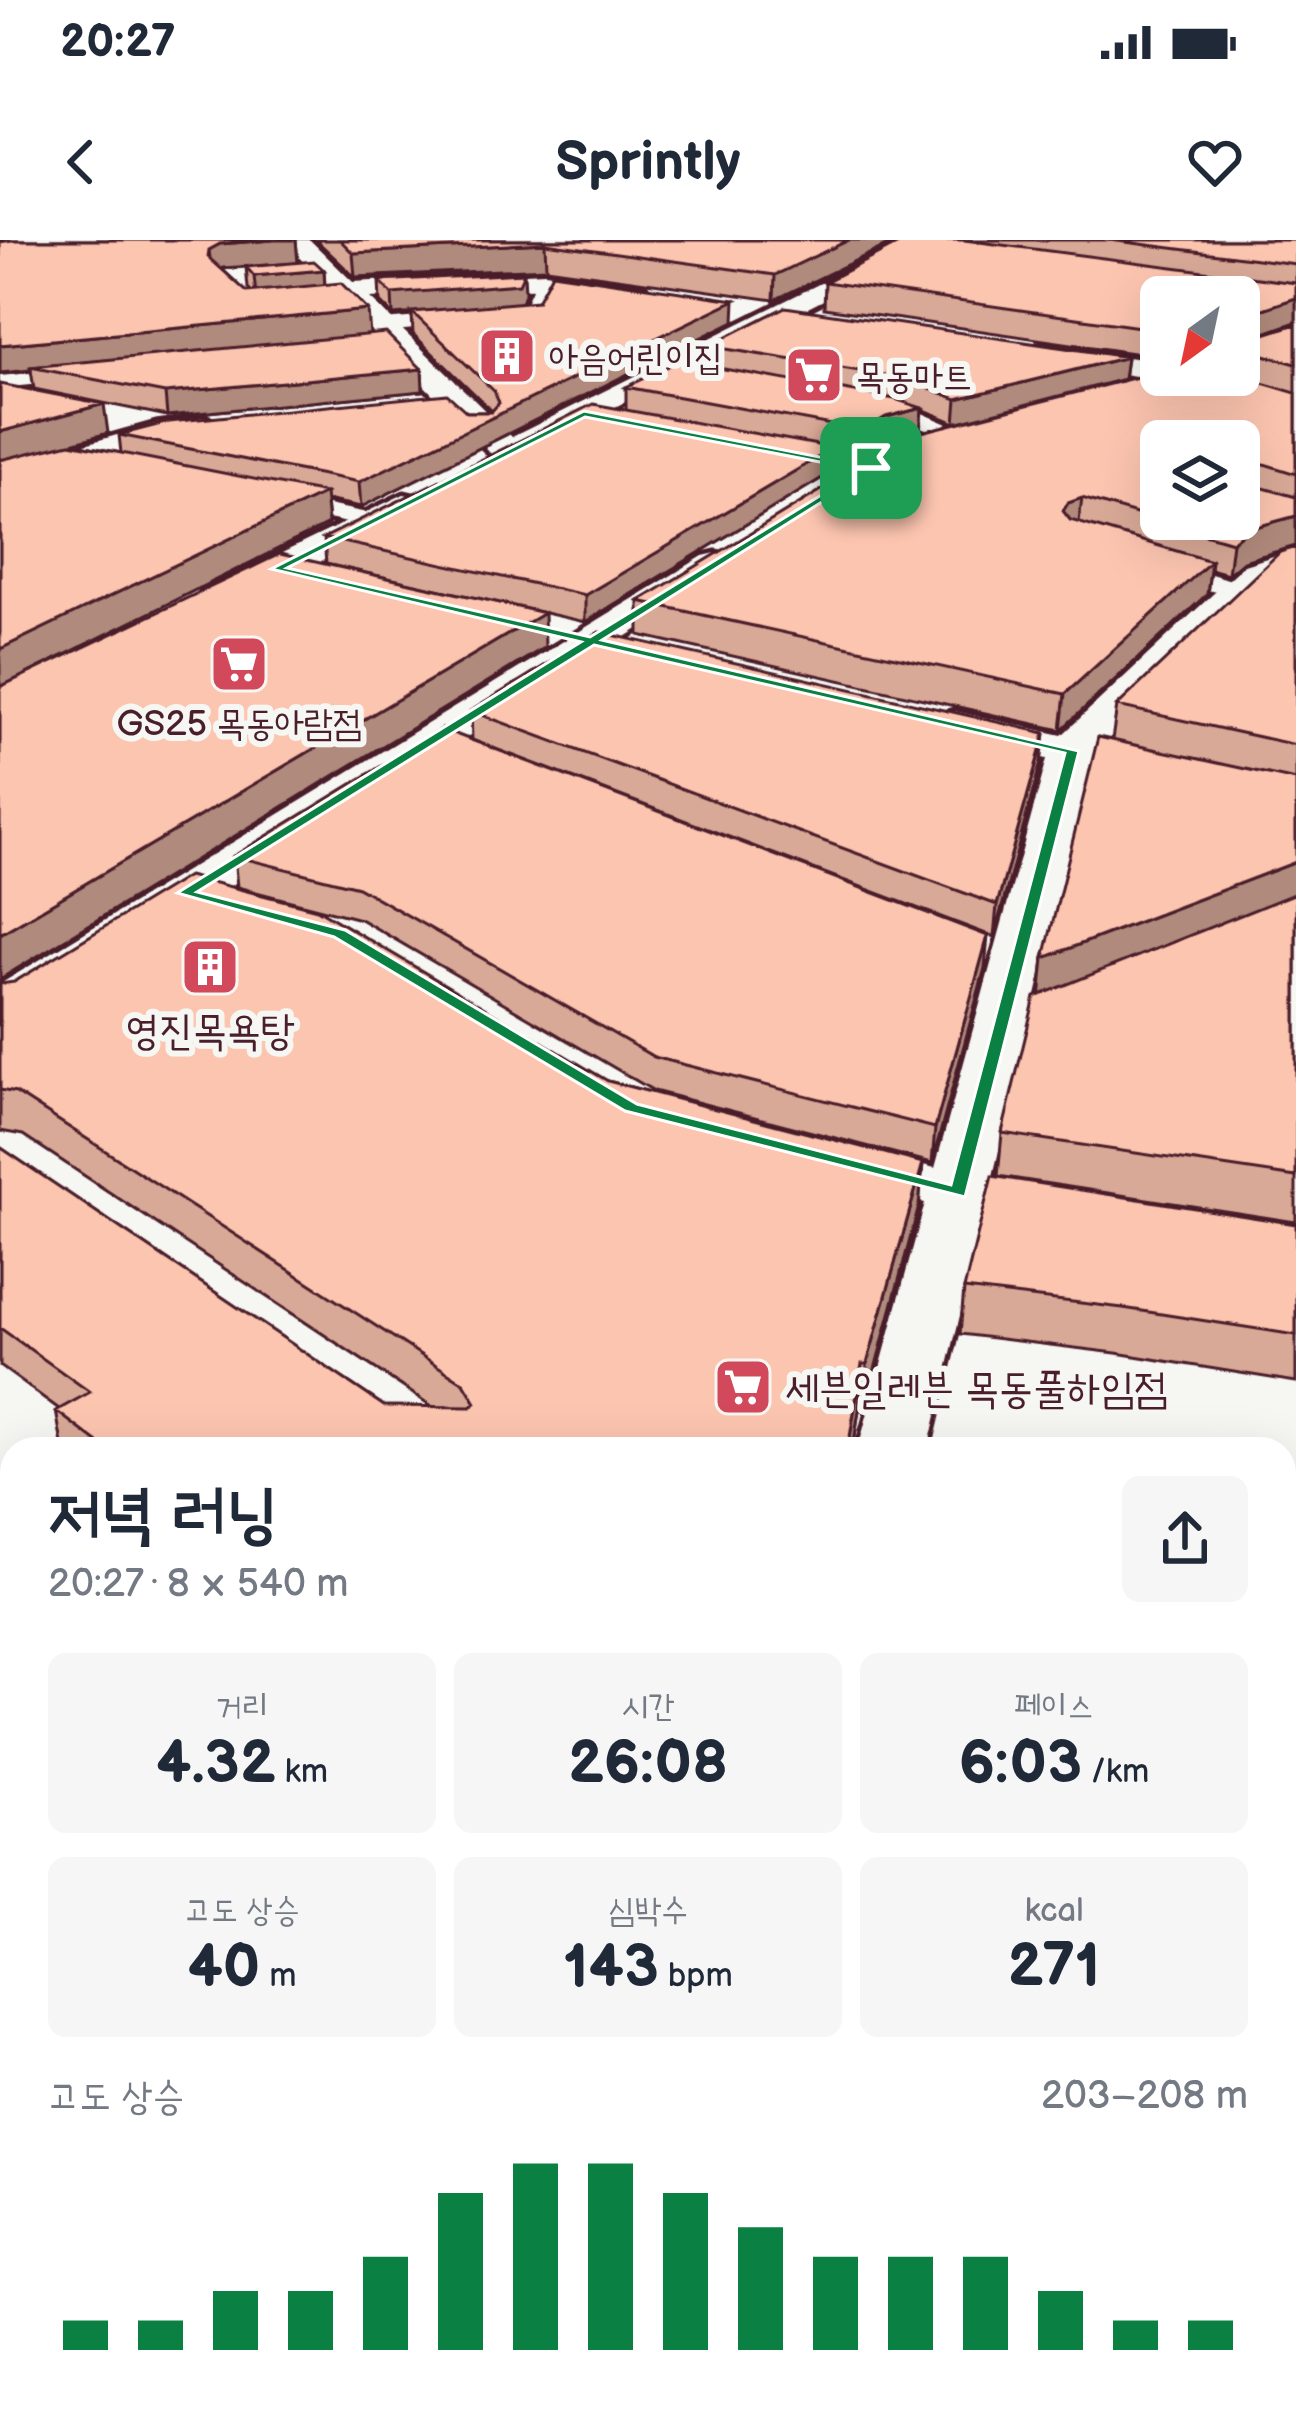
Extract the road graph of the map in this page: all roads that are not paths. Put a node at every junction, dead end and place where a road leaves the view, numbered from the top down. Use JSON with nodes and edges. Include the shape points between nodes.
{"nodes":[{"id":1,"x":295,"y":240,"type":"edge"},
{"id":2,"x":923,"y":247,"type":"edge"},
{"id":3,"x":544,"y":280,"type":"junction"},
{"id":4,"x":333,"y":287,"type":"junction"},
{"id":5,"x":663,"y":297,"type":"edge"},
{"id":6,"x":734,"y":307,"type":"edge"},
{"id":7,"x":782,"y":314,"type":"junction"},
{"id":8,"x":829,"y":321,"type":"edge"},
{"id":9,"x":386,"y":339,"type":"junction"},
{"id":10,"x":1019,"y":350,"type":"edge"},
{"id":11,"x":1140,"y":368,"type":"edge"},
{"id":12,"x":118,"y":371,"type":"edge"},
{"id":13,"x":666,"y":372,"type":"junction"},
{"id":14,"x":713,"y":380,"type":"edge"},
{"id":15,"x":0,"y":382,"type":"edge"},
{"id":16,"x":1140,"y":389,"type":"edge"},
{"id":17,"x":0,"y":397,"type":"edge"},
{"id":18,"x":830,"y":400,"type":"edge"},
{"id":19,"x":1101,"y":400,"type":"edge"},
{"id":20,"x":458,"y":402,"type":"junction"},
{"id":21,"x":413,"y":406,"type":"edge"},
{"id":22,"x":63,"y":410,"type":"edge"},
{"id":23,"x":584,"y":414,"type":"junction"},
{"id":24,"x":105,"y":418,"type":"edge"},
{"id":25,"x":628,"y":422,"type":"edge"},
{"id":26,"x":1009,"y":423,"type":"edge"},
{"id":27,"x":235,"y":424,"type":"edge"},
{"id":28,"x":168,"y":430,"type":"junction"},
{"id":29,"x":963,"y":435,"type":"junction"},
{"id":30,"x":760,"y":447,"type":"edge"},
{"id":31,"x":508,"y":452,"type":"junction"},
{"id":32,"x":67,"y":460,"type":"junction"},
{"id":33,"x":871,"y":468,"type":"junction"},
{"id":34,"x":128,"y":472,"type":"edge"},
{"id":35,"x":469,"y":472,"type":"edge"},
{"id":36,"x":0,"y":479,"type":"edge"},
{"id":37,"x":430,"y":491,"type":"edge"},
{"id":38,"x":235,"y":493,"type":"edge"},
{"id":39,"x":811,"y":505,"type":"edge"},
{"id":40,"x":372,"y":520,"type":"junction"},
{"id":41,"x":751,"y":542,"type":"edge"},
{"id":42,"x":1118,"y":554,"type":"edge"},
{"id":43,"x":1296,"y":560,"type":"edge"},
{"id":44,"x":277,"y":569,"type":"junction"},
{"id":45,"x":344,"y":584,"type":"edge"},
{"id":46,"x":1239,"y":591,"type":"junction"},
{"id":47,"x":191,"y":612,"type":"edge"},
{"id":48,"x":524,"y":626,"type":"edge"},
{"id":49,"x":592,"y":641,"type":"junction"},
{"id":50,"x":638,"y":651,"type":"edge"},
{"id":51,"x":912,"y":714,"type":"edge"},
{"id":52,"x":434,"y":739,"type":"junction"},
{"id":53,"x":1072,"y":751,"type":"junction"},
{"id":54,"x":477,"y":756,"type":"edge"},
{"id":55,"x":1296,"y":802,"type":"edge"},
{"id":56,"x":184,"y":893,"type":"junction"},
{"id":57,"x":251,"y":910,"type":"edge"},
{"id":58,"x":0,"y":1007,"type":"edge"},
{"id":59,"x":784,"y":1147,"type":"edge"},
{"id":60,"x":958,"y":1193,"type":"junction"},
{"id":61,"x":1138,"y":1221,"type":"edge"},
{"id":62,"x":896,"y":1437,"type":"edge"}],
"edges":[{"from":1,"to":4,"type":"street"},
{"from":2,"to":7,"type":"street"},
{"from":3,"to":4,"type":"street"},
{"from":3,"to":5,"type":"street"},
{"from":3,"to":9,"type":"lane","via":[[530,314]]},
{"from":4,"to":9,"type":"street"},
{"from":6,"to":7,"type":"street"},
{"from":7,"to":8,"type":"street"},
{"from":7,"to":13,"type":"street"},
{"from":9,"to":20,"type":"street"},
{"from":10,"to":11,"type":"street"},
{"from":12,"to":15,"type":"lane"},
{"from":13,"to":14,"type":"lane"},
{"from":13,"to":23,"type":"street"},
{"from":16,"to":19,"type":"street"},
{"from":17,"to":22,"type":"street"},
{"from":18,"to":29,"type":"lane","via":[[900,412]]},
{"from":20,"to":21,"type":"street"},
{"from":20,"to":31,"type":"street"},
{"from":23,"to":25,"type":"lane"},
{"from":23,"to":31,"type":"street"},
{"from":24,"to":28,"type":"street"},
{"from":26,"to":29,"type":"street"},
{"from":27,"to":28,"type":"street"},
{"from":28,"to":32,"type":"street"},
{"from":29,"to":33,"type":"street"},
{"from":30,"to":33,"type":"lane"},
{"from":31,"to":35,"type":"street"},
{"from":32,"to":34,"type":"lane"},
{"from":32,"to":36,"type":"street"},
{"from":33,"to":39,"type":"street"},
{"from":37,"to":40,"type":"street"},
{"from":38,"to":40,"type":"lane"},
{"from":40,"to":44,"type":"street"},
{"from":41,"to":49,"type":"street"},
{"from":42,"to":46,"type":"lane"},
{"from":43,"to":46,"type":"street","via":[[1258,573]]},
{"from":44,"to":45,"type":"street"},
{"from":44,"to":47,"type":"street"},
{"from":46,"to":53,"type":"street"},
{"from":48,"to":49,"type":"street"},
{"from":49,"to":50,"type":"street"},
{"from":49,"to":52,"type":"street"},
{"from":51,"to":53,"type":"street"},
{"from":52,"to":54,"type":"lane"},
{"from":52,"to":56,"type":"street"},
{"from":53,"to":55,"type":"street"},
{"from":53,"to":60,"type":"street","via":[[1006,958],[1021,1024]]},
{"from":56,"to":57,"type":"street"},
{"from":56,"to":58,"type":"street"},
{"from":59,"to":60,"type":"street"},
{"from":60,"to":61,"type":"street"},
{"from":60,"to":62,"type":"street"}]}
